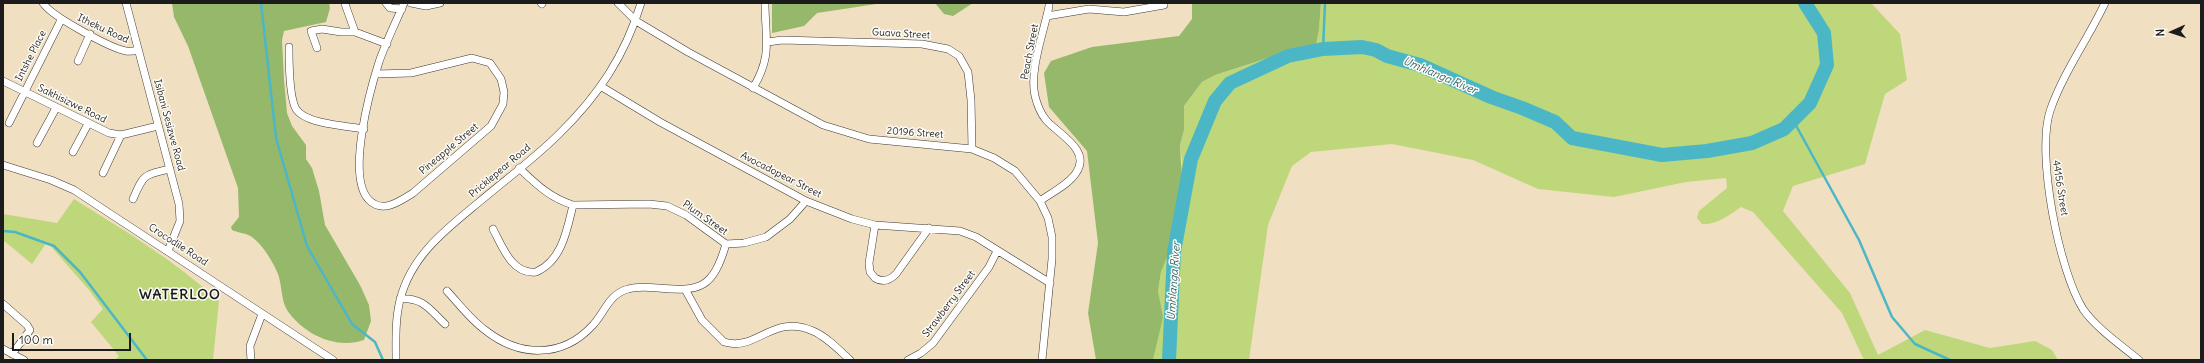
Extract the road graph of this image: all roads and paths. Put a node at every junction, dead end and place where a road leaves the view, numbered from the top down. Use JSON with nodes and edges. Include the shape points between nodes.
{"nodes":[{"id":1,"x":43,"y":3,"type":"edge"},
{"id":2,"x":126,"y":3,"type":"edge"},
{"id":3,"x":386,"y":3,"type":"edge"},
{"id":4,"x":411,"y":3,"type":"edge"},
{"id":5,"x":440,"y":3,"type":"edge"},
{"id":6,"x":618,"y":3,"type":"edge"},
{"id":7,"x":641,"y":3,"type":"edge"},
{"id":8,"x":2105,"y":3,"type":"edge"},
{"id":9,"x":345,"y":4,"type":"edge"},
{"id":10,"x":1164,"y":5,"type":"dead end"},
{"id":11,"x":391,"y":6,"type":"edge"},
{"id":12,"x":403,"y":6,"type":"edge"},
{"id":13,"x":1049,"y":6,"type":"dead end"},
{"id":14,"x":765,"y":7,"type":"edge"},
{"id":15,"x":1047,"y":16,"type":"junction"},
{"id":16,"x":61,"y":20,"type":"junction"},
{"id":17,"x":636,"y":21,"type":"junction"},
{"id":18,"x":355,"y":32,"type":"junction"},
{"id":19,"x":90,"y":34,"type":"junction"},
{"id":20,"x":768,"y":42,"type":"junction"},
{"id":21,"x":387,"y":44,"type":"junction"},
{"id":22,"x":289,"y":46,"type":"dead end"},
{"id":23,"x":317,"y":48,"type":"dead end"},
{"id":24,"x":138,"y":50,"type":"junction"},
{"id":25,"x":78,"y":61,"type":"dead end"},
{"id":26,"x":376,"y":74,"type":"junction"},
{"id":27,"x":3,"y":82,"type":"edge"},
{"id":28,"x":602,"y":87,"type":"junction"},
{"id":29,"x":753,"y":88,"type":"junction"},
{"id":30,"x":23,"y":92,"type":"junction"},
{"id":31,"x":56,"y":108,"type":"junction"},
{"id":32,"x":9,"y":123,"type":"dead end"},
{"id":33,"x":88,"y":124,"type":"junction"},
{"id":34,"x":158,"y":126,"type":"junction"},
{"id":35,"x":364,"y":128,"type":"junction"},
{"id":36,"x":121,"y":135,"type":"junction"},
{"id":37,"x":37,"y":143,"type":"dead end"},
{"id":38,"x":972,"y":149,"type":"junction"},
{"id":39,"x":73,"y":152,"type":"dead end"},
{"id":40,"x":3,"y":165,"type":"edge"},
{"id":41,"x":518,"y":168,"type":"junction"},
{"id":42,"x":170,"y":169,"type":"junction"},
{"id":43,"x":104,"y":173,"type":"dead end"},
{"id":44,"x":133,"y":199,"type":"dead end"},
{"id":45,"x":806,"y":201,"type":"junction"},
{"id":46,"x":1040,"y":201,"type":"junction"},
{"id":47,"x":573,"y":205,"type":"junction"},
{"id":48,"x":875,"y":225,"type":"junction"},
{"id":49,"x":929,"y":228,"type":"junction"},
{"id":50,"x":493,"y":229,"type":"dead end"},
{"id":51,"x":726,"y":244,"type":"junction"},
{"id":52,"x":168,"y":251,"type":"junction"},
{"id":53,"x":997,"y":251,"type":"junction"},
{"id":54,"x":1050,"y":283,"type":"junction"},
{"id":55,"x":447,"y":291,"type":"dead end"},
{"id":56,"x":686,"y":291,"type":"junction"},
{"id":57,"x":400,"y":299,"type":"junction"},
{"id":58,"x":3,"y":304,"type":"edge"},
{"id":59,"x":262,"y":314,"type":"junction"},
{"id":60,"x":445,"y":324,"type":"dead end"},
{"id":61,"x":3,"y":349,"type":"edge"},
{"id":62,"x":12,"y":354,"type":"junction"},
{"id":63,"x":24,"y":360,"type":"edge"},
{"id":64,"x":251,"y":360,"type":"edge"},
{"id":65,"x":333,"y":360,"type":"edge"},
{"id":66,"x":396,"y":360,"type":"edge"},
{"id":67,"x":850,"y":360,"type":"edge"},
{"id":68,"x":908,"y":360,"type":"edge"},
{"id":69,"x":1042,"y":360,"type":"edge"},
{"id":70,"x":2139,"y":360,"type":"edge"}],
"edges":[{"from":1,"to":16,"type":"street","name":"Itheku Road"},
{"from":2,"to":24,"type":"street","name":"Isibani Sesizwe Road"},
{"from":3,"to":11,"type":"street","via":[[390,8]]},
{"from":4,"to":5,"type":"street","via":[[426,6]]},
{"from":6,"to":17,"type":"street","name":"20196 Street"},
{"from":7,"to":17,"type":"street","name":"Pricklepear Road"},
{"from":8,"to":70,"type":"street","name":"44156 Street","via":[[2052,107],[2046,130],[2046,167],[2058,237],[2077,300],[2084,311]]},
{"from":9,"to":18,"type":"street"},
{"from":10,"to":15,"type":"street","name":"Peach Street","via":[[1124,12],[1089,9]]},
{"from":11,"to":12,"type":"street"},
{"from":12,"to":21,"type":"street","name":"Pineapple Street"},
{"from":13,"to":15,"type":"street","name":"Peach Street"},
{"from":14,"to":20,"type":"street"},
{"from":15,"to":46,"type":"street","name":"Peach Street","via":[[1034,79],[1035,97],[1045,119],[1074,145],[1080,163],[1072,178]]},
{"from":16,"to":19,"type":"street","name":"Itheku Road"},
{"from":16,"to":30,"type":"street","name":"Intshe Place"},
{"from":17,"to":28,"type":"street","name":"Pricklepear Road"},
{"from":17,"to":29,"type":"street","name":"20196 Street"},
{"from":18,"to":21,"type":"street"},
{"from":18,"to":23,"type":"street","via":[[322,29],[311,31]]},
{"from":19,"to":24,"type":"street","name":"Itheku Road","via":[[123,50]]},
{"from":19,"to":25,"type":"street"},
{"from":20,"to":29,"type":"street","via":[[764,66]]},
{"from":20,"to":38,"type":"street","name":"Guava Street","via":[[782,40],[916,43],[948,49],[959,56],[968,72],[972,100]]},
{"from":21,"to":26,"type":"street","name":"Pineapple Street"},
{"from":22,"to":35,"type":"street","via":[[296,109],[307,118]]},
{"from":24,"to":34,"type":"street","name":"Isibani Sesizwe Road"},
{"from":26,"to":35,"type":"street","name":"Pineapple Street"},
{"from":26,"to":35,"type":"street","name":"Pineapple Street","via":[[410,73],[459,59],[477,58],[490,63],[498,72],[503,85],[503,104],[491,126],[476,140],[413,193],[401,201],[386,206],[371,202],[363,191],[360,162]]},
{"from":27,"to":30,"type":"street","name":"Sakhisizwe Road"},
{"from":28,"to":41,"type":"street","name":"Pricklepear Road","via":[[558,135]]},
{"from":28,"to":45,"type":"street","name":"Avocadopear Street","via":[[660,122]]},
{"from":29,"to":38,"type":"street","name":"20196 Street","via":[[823,125],[851,135],[890,142]]},
{"from":30,"to":31,"type":"street","name":"Sakhisizwe Road"},
{"from":30,"to":32,"type":"street","name":"Intshe Place"},
{"from":31,"to":33,"type":"street","name":"Sakhisizwe Road"},
{"from":31,"to":37,"type":"street"},
{"from":33,"to":36,"type":"street","name":"Sakhisizwe Road"},
{"from":33,"to":39,"type":"street"},
{"from":34,"to":36,"type":"street","name":"Sakhisizwe Road"},
{"from":34,"to":42,"type":"street","name":"Isibani Sesizwe Road"},
{"from":36,"to":43,"type":"street"},
{"from":38,"to":46,"type":"street","name":"20196 Street","via":[[994,158],[1015,171]]},
{"from":40,"to":52,"type":"street","name":"Crocodile Road","via":[[74,190]]},
{"from":41,"to":47,"type":"street","name":"Plum Street","via":[[546,194]]},
{"from":41,"to":57,"type":"street","name":"Pricklepear Road","via":[[436,237],[414,267]]},
{"from":42,"to":44,"type":"street","via":[[147,174]]},
{"from":42,"to":52,"type":"street","name":"Isibani Sesizwe Road","via":[[181,214],[178,231]]},
{"from":45,"to":48,"type":"street","name":"Avocadopear Street"},
{"from":45,"to":51,"type":"street","name":"Plum Street","via":[[790,219],[766,237],[744,243]]},
{"from":46,"to":54,"type":"street","name":"20196 Street","via":[[1048,218],[1052,237]]},
{"from":47,"to":50,"type":"street","via":[[563,243],[551,261],[536,272],[521,269],[512,262]]},
{"from":47,"to":51,"type":"street","name":"Plum Street","via":[[667,206],[686,215]]},
{"from":48,"to":49,"type":"street","name":"Avocadopear Street"},
{"from":48,"to":49,"type":"street","via":[[869,268],[874,278],[882,281],[896,274]]},
{"from":49,"to":53,"type":"street","name":"Avocadopear Street","via":[[960,231],[976,237]]},
{"from":51,"to":56,"type":"street","via":[[714,275],[701,285]]},
{"from":52,"to":59,"type":"street","name":"Crocodile Road"},
{"from":53,"to":54,"type":"street","name":"Avocadopear Street"},
{"from":53,"to":68,"type":"street","name":"Strawberry Street","via":[[989,267],[933,343]]},
{"from":54,"to":69,"type":"street","name":"20196 Street"},
{"from":55,"to":56,"type":"street","via":[[483,330],[499,340],[515,347],[545,352],[558,349],[582,336],[613,297],[622,291],[639,287]]},
{"from":56,"to":67,"type":"street","via":[[702,320],[724,342],[744,343],[780,327],[800,327],[820,335]]},
{"from":57,"to":60,"type":"street","via":[[412,298],[421,301]]},
{"from":57,"to":66,"type":"street","name":"Pricklepear Road"},
{"from":58,"to":62,"type":"street","via":[[30,330]]},
{"from":59,"to":64,"type":"street","via":[[250,346]]},
{"from":59,"to":65,"type":"street","name":"Crocodile Road"},
{"from":61,"to":62,"type":"street"},
{"from":62,"to":63,"type":"street"}]}
